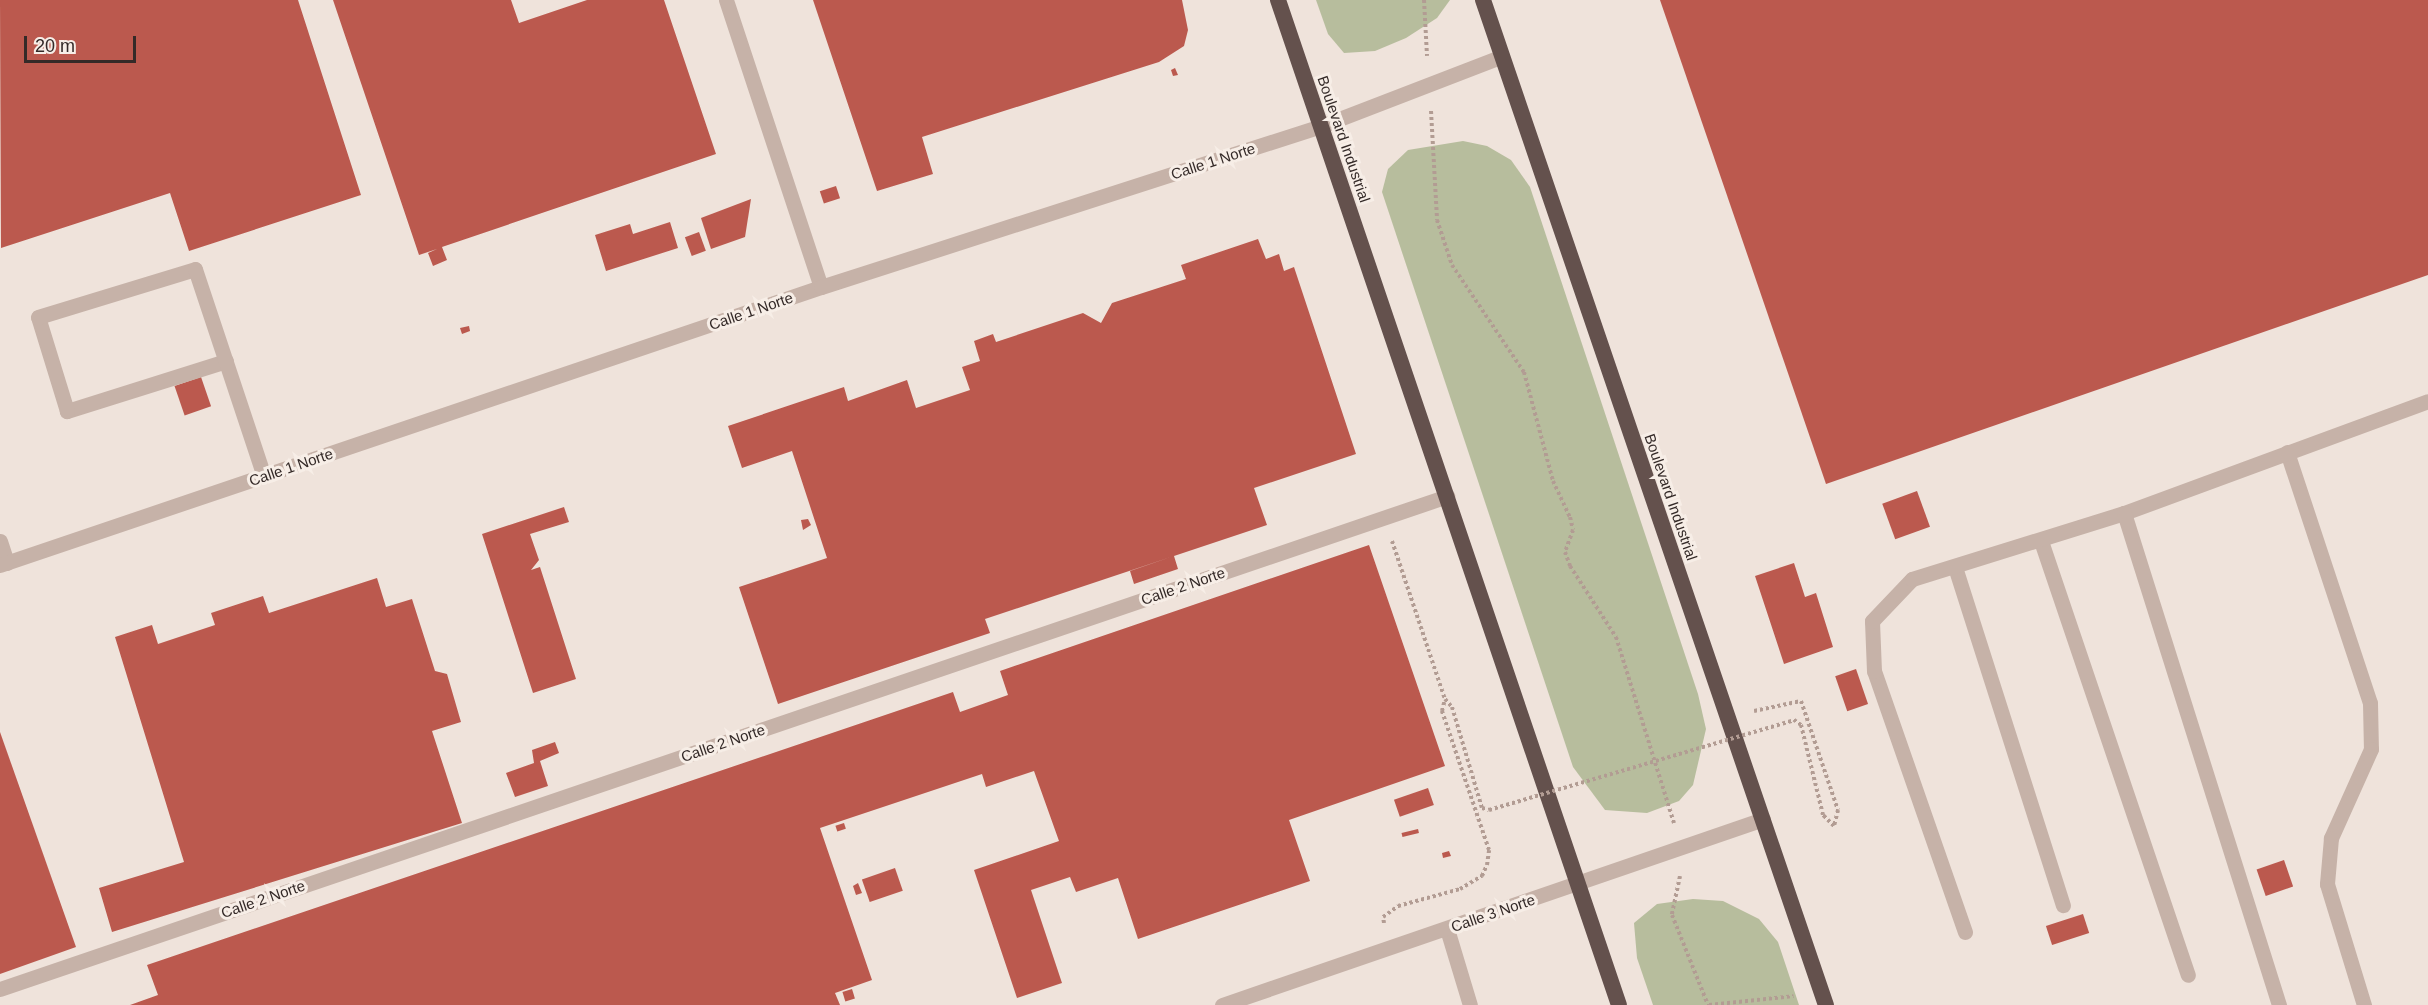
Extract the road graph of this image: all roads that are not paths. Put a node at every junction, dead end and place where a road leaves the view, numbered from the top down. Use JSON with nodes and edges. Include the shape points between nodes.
{"nodes":[{"id":1,"x":726,"y":0,"type":"edge"},
{"id":2,"x":1278,"y":0,"type":"edge"},
{"id":3,"x":1483,"y":0,"type":"edge"},
{"id":4,"x":1502,"y":56,"type":"junction"},
{"id":5,"x":1321,"y":126,"type":"junction"},
{"id":6,"x":821,"y":287,"type":"junction"},
{"id":7,"x":226,"y":361,"type":"junction"},
{"id":8,"x":2428,"y":401,"type":"edge"},
{"id":9,"x":2287,"y":453,"type":"junction"},
{"id":10,"x":264,"y":476,"type":"junction"},
{"id":11,"x":1447,"y":496,"type":"junction"},
{"id":12,"x":2124,"y":513,"type":"junction"},
{"id":13,"x":0,"y":541,"type":"edge"},
{"id":14,"x":2041,"y":541,"type":"junction"},
{"id":15,"x":4,"y":564,"type":"edge"},
{"id":16,"x":1955,"y":567,"type":"junction"},
{"id":17,"x":1763,"y":819,"type":"junction"},
{"id":18,"x":1578,"y":884,"type":"junction"},
{"id":19,"x":2063,"y":905,"type":"dead end"},
{"id":20,"x":1447,"y":929,"type":"junction"},
{"id":21,"x":1965,"y":932,"type":"dead end"},
{"id":22,"x":2188,"y":975,"type":"dead end"},
{"id":23,"x":0,"y":989,"type":"edge"},
{"id":24,"x":1244,"y":1002,"type":"edge"},
{"id":25,"x":1222,"y":1005,"type":"edge"},
{"id":26,"x":1470,"y":1005,"type":"edge"},
{"id":27,"x":1619,"y":1005,"type":"edge"},
{"id":28,"x":1826,"y":1005,"type":"edge"},
{"id":29,"x":2279,"y":1005,"type":"edge"},
{"id":30,"x":2364,"y":1005,"type":"edge"}],
"edges":[{"from":1,"to":6,"type":"street"},
{"from":2,"to":5,"type":"highway","name":"Boulevard Industrial"},
{"from":3,"to":4,"type":"highway","name":"Boulevard Industrial"},
{"from":4,"to":5,"type":"street","name":"Calle 1 Norte"},
{"from":4,"to":17,"type":"highway","name":"Boulevard Industrial"},
{"from":5,"to":6,"type":"street","name":"Calle 1 Norte"},
{"from":5,"to":11,"type":"highway","name":"Boulevard Industrial"},
{"from":6,"to":10,"type":"street","name":"Calle 1 Norte"},
{"from":7,"to":7,"type":"street","via":[[195,268],[38,317],[67,411]]},
{"from":7,"to":10,"type":"street"},
{"from":8,"to":9,"type":"street"},
{"from":9,"to":12,"type":"street"},
{"from":9,"to":30,"type":"street","via":[[2370,703],[2371,749],[2331,838],[2327,884]]},
{"from":10,"to":15,"type":"street","name":"Calle 1 Norte"},
{"from":11,"to":18,"type":"highway","name":"Boulevard Industrial"},
{"from":11,"to":23,"type":"street","name":"Calle 2 Norte"},
{"from":12,"to":14,"type":"street"},
{"from":12,"to":29,"type":"street"},
{"from":13,"to":15,"type":"street"},
{"from":14,"to":16,"type":"street"},
{"from":14,"to":22,"type":"street"},
{"from":16,"to":19,"type":"street"},
{"from":16,"to":21,"type":"street","via":[[1912,579],[1872,621],[1874,671]]},
{"from":17,"to":18,"type":"street","name":"Calle 3 Norte"},
{"from":17,"to":28,"type":"highway","name":"Boulevard Industrial"},
{"from":18,"to":20,"type":"street","name":"Calle 3 Norte"},
{"from":18,"to":27,"type":"highway","name":"Boulevard Industrial"},
{"from":20,"to":24,"type":"street","name":"Calle 3 Norte"},
{"from":20,"to":26,"type":"street"},
{"from":24,"to":25,"type":"street","name":"Calle 3 Norte"}]}
